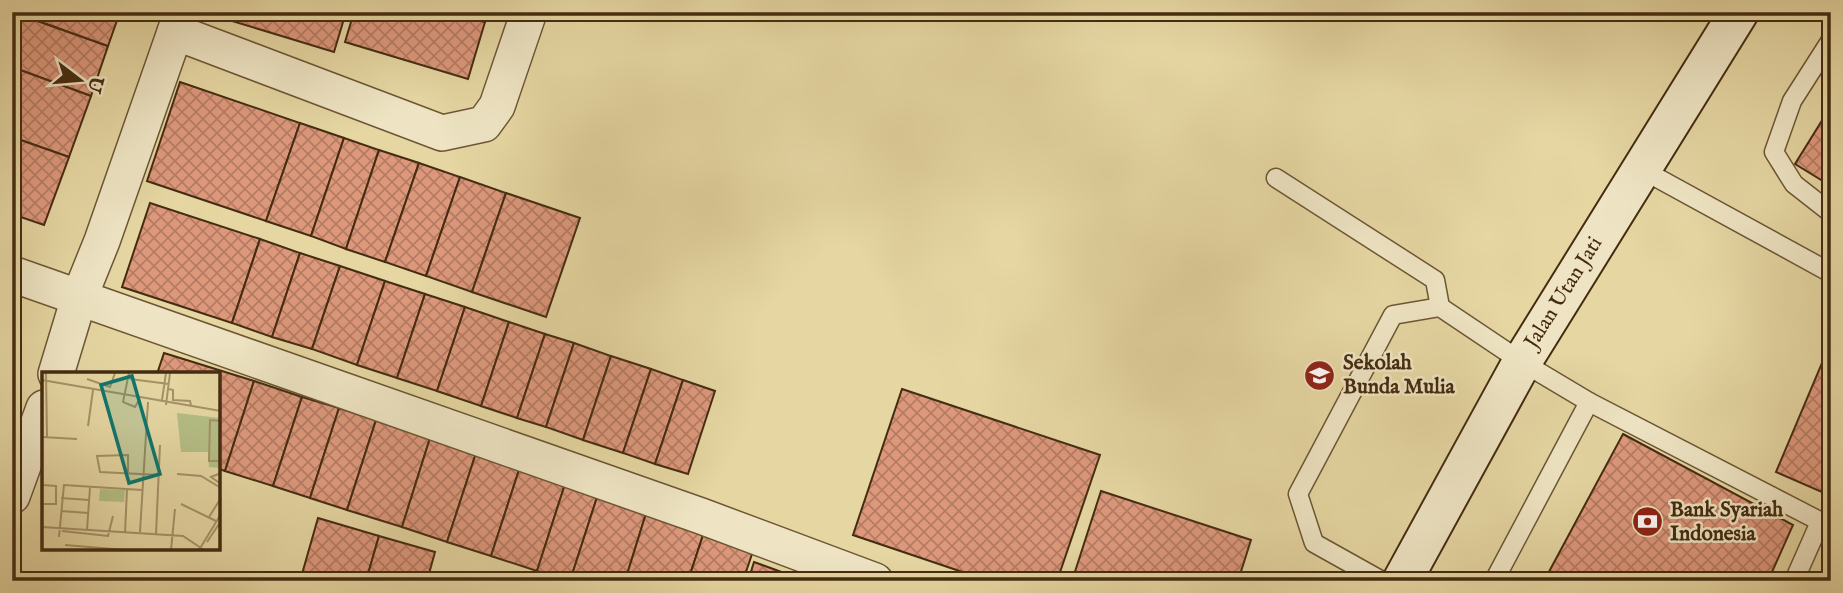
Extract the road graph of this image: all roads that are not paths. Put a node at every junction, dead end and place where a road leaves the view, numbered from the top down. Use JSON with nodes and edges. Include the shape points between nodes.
{"nodes":[{"id":1,"x":529,"y":12,"type":"edge"},
{"id":2,"x":1739,"y":12,"type":"edge"},
{"id":3,"x":179,"y":22,"type":"edge"},
{"id":4,"x":1831,"y":40,"type":"edge"},
{"id":5,"x":1641,"y":169,"type":"junction"},
{"id":6,"x":1276,"y":178,"type":"dead end"},
{"id":7,"x":1831,"y":213,"type":"edge"},
{"id":8,"x":1831,"y":273,"type":"edge"},
{"id":9,"x":12,"y":274,"type":"edge"},
{"id":10,"x":79,"y":298,"type":"junction"},
{"id":11,"x":1440,"y":307,"type":"junction"},
{"id":12,"x":1522,"y":362,"type":"junction"},
{"id":13,"x":57,"y":372,"type":"edge"},
{"id":14,"x":1588,"y":402,"type":"junction"},
{"id":15,"x":42,"y":414,"type":"edge"},
{"id":16,"x":12,"y":496,"type":"edge"},
{"id":17,"x":1826,"y":524,"type":"edge"},
{"id":18,"x":875,"y":581,"type":"edge"},
{"id":19,"x":1382,"y":581,"type":"edge"},
{"id":20,"x":1402,"y":581,"type":"edge"},
{"id":21,"x":1494,"y":581,"type":"edge"},
{"id":22,"x":1794,"y":581,"type":"edge"}],
"edges":[{"from":1,"to":3,"type":"street","via":[[497,106],[484,124],[442,133]]},
{"from":2,"to":5,"type":"main road","name":"Jalan Utan Jati"},
{"from":3,"to":10,"type":"street"},
{"from":4,"to":7,"type":"lane","via":[[1792,101],[1774,152],[1794,184]]},
{"from":5,"to":8,"type":"lane"},
{"from":5,"to":12,"type":"main road","name":"Jalan Utan Jati"},
{"from":6,"to":11,"type":"lane","via":[[1435,280]]},
{"from":9,"to":10,"type":"street"},
{"from":10,"to":13,"type":"street"},
{"from":10,"to":18,"type":"street"},
{"from":11,"to":12,"type":"lane"},
{"from":11,"to":19,"type":"lane","via":[[1393,315],[1298,494],[1314,543]]},
{"from":12,"to":14,"type":"lane"},
{"from":12,"to":20,"type":"main road","name":"Jalan Utan Jati"},
{"from":14,"to":17,"type":"lane"},
{"from":14,"to":21,"type":"lane"},
{"from":15,"to":16,"type":"street"},
{"from":17,"to":22,"type":"lane"}]}
